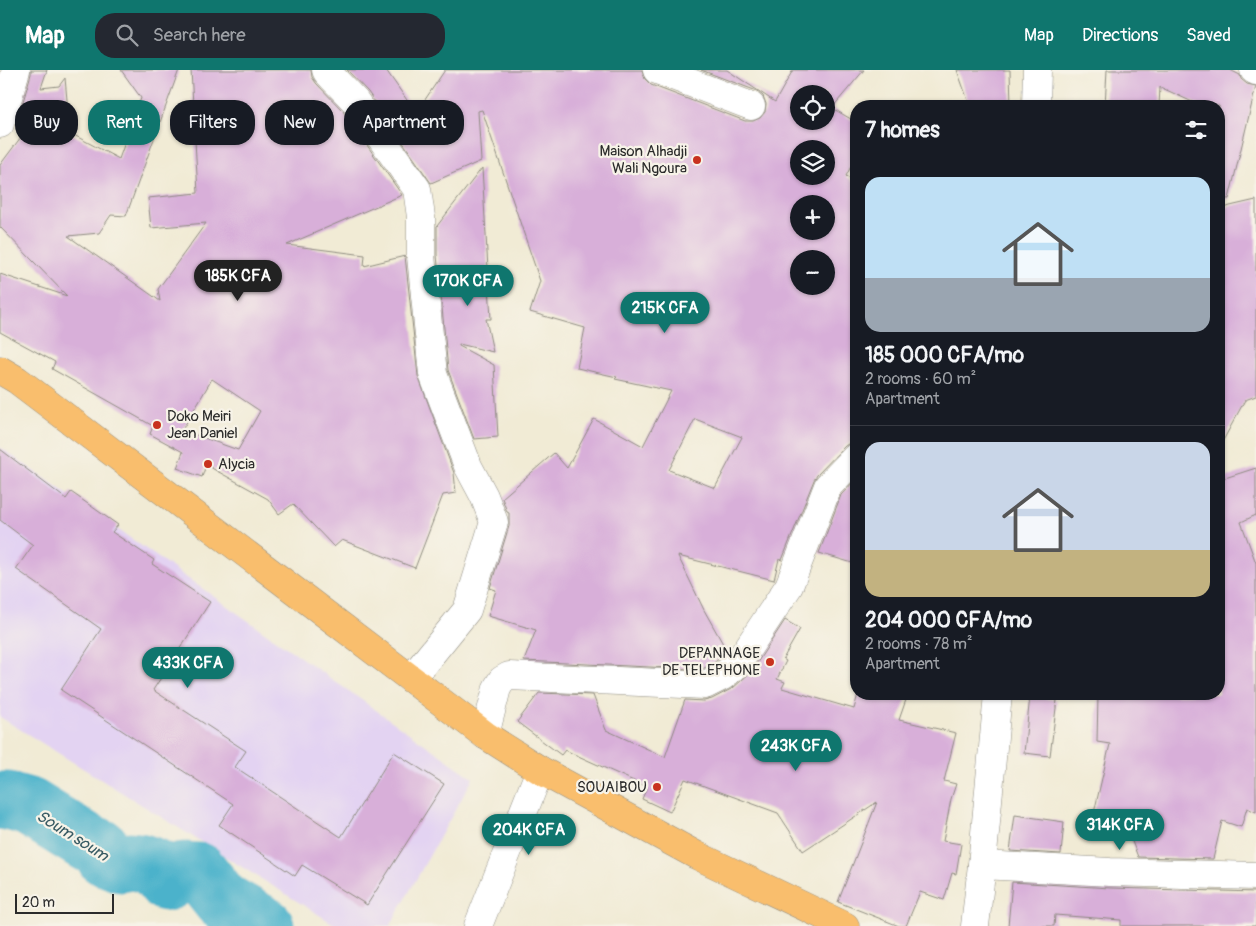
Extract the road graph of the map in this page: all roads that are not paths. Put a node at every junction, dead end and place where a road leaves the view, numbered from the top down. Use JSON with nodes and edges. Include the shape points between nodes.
{"nodes":[{"id":1,"x":16,"y":70,"type":"edge"},
{"id":2,"x":326,"y":70,"type":"edge"},
{"id":3,"x":656,"y":70,"type":"edge"},
{"id":4,"x":1036,"y":70,"type":"edge"},
{"id":5,"x":1036,"y":100,"type":"edge"},
{"id":6,"x":751,"y":106,"type":"dead end"},
{"id":7,"x":0,"y":124,"type":"edge"},
{"id":8,"x":0,"y":370,"type":"edge"},
{"id":9,"x":850,"y":463,"type":"edge"},
{"id":10,"x":411,"y":679,"type":"junction"},
{"id":11,"x":997,"y":700,"type":"edge"},
{"id":12,"x":485,"y":735,"type":"junction"},
{"id":13,"x":540,"y":770,"type":"junction"},
{"id":14,"x":982,"y":865,"type":"junction"},
{"id":15,"x":1256,"y":876,"type":"edge"},
{"id":16,"x":478,"y":926,"type":"edge"},
{"id":17,"x":845,"y":926,"type":"edge"},
{"id":18,"x":975,"y":926,"type":"edge"}],
"edges":[{"from":1,"to":7,"type":"street"},
{"from":2,"to":10,"type":"street","via":[[356,101],[417,189],[422,217],[421,256],[433,374],[468,466],[494,522],[467,610]]},
{"from":3,"to":6,"type":"street"},
{"from":4,"to":5,"type":"street"},
{"from":8,"to":10,"type":"main road"},
{"from":9,"to":12,"type":"street","via":[[828,486],[790,586],[738,663],[723,676],[705,685],[509,676],[497,688]]},
{"from":10,"to":12,"type":"main road"},
{"from":11,"to":14,"type":"street"},
{"from":12,"to":13,"type":"main road"},
{"from":13,"to":16,"type":"street"},
{"from":13,"to":17,"type":"main road","via":[[696,855]]},
{"from":14,"to":15,"type":"street"},
{"from":14,"to":18,"type":"street"}]}
